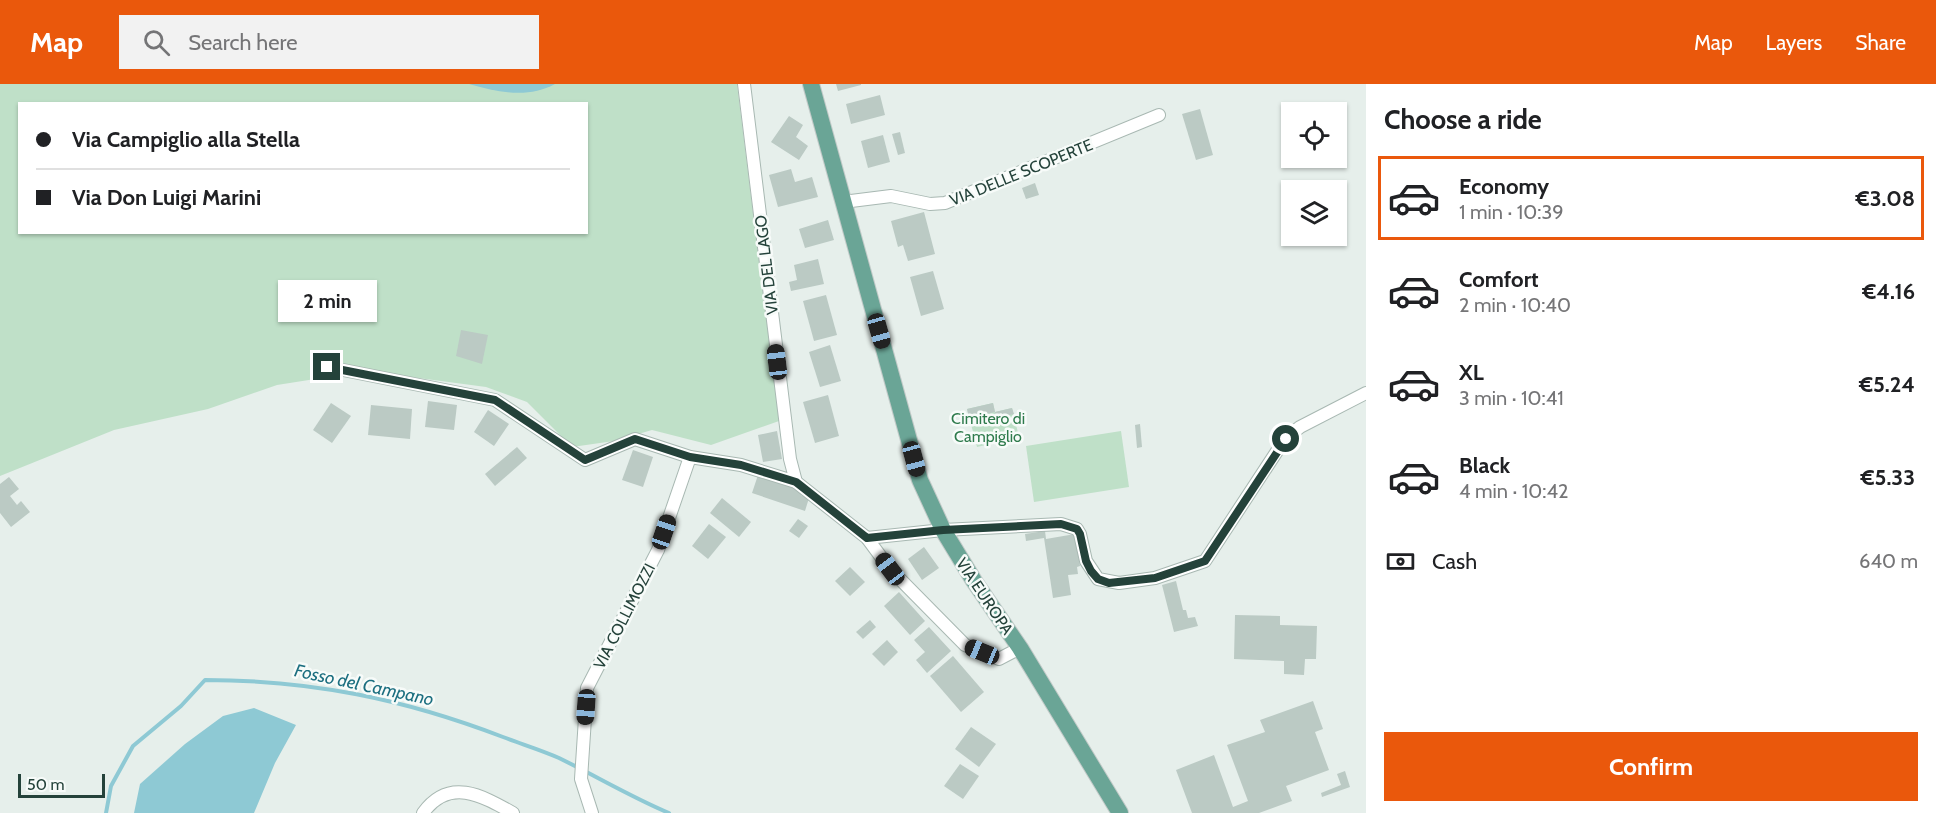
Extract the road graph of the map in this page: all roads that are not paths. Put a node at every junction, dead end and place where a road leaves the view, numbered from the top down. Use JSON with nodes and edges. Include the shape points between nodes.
{"nodes":[{"id":1,"x":744,"y":84,"type":"edge"},
{"id":2,"x":811,"y":84,"type":"edge"},
{"id":3,"x":1159,"y":115,"type":"dead end"},
{"id":4,"x":843,"y":202,"type":"junction"},
{"id":5,"x":327,"y":367,"type":"dead end"},
{"id":6,"x":1366,"y":393,"type":"edge"},
{"id":7,"x":690,"y":457,"type":"junction"},
{"id":8,"x":796,"y":482,"type":"junction"},
{"id":9,"x":943,"y":530,"type":"junction"},
{"id":10,"x":867,"y":538,"type":"junction"},
{"id":11,"x":1020,"y":648,"type":"junction"},
{"id":12,"x":423,"y":813,"type":"edge"},
{"id":13,"x":513,"y":813,"type":"edge"},
{"id":14,"x":592,"y":813,"type":"edge"},
{"id":15,"x":1120,"y":813,"type":"edge"}],
"edges":[{"from":1,"to":8,"type":"street","name":"VIA DEL LAGO"},
{"from":2,"to":4,"type":"main road","name":"VIA EUROPA"},
{"from":3,"to":4,"type":"street","name":"VIA DELLE SCOPERTE","via":[[945,203],[891,196]]},
{"from":4,"to":9,"type":"main road","name":"VIA EUROPA","via":[[920,480]]},
{"from":5,"to":7,"type":"street","via":[[495,400],[585,460],[635,439]]},
{"from":6,"to":9,"type":"street","via":[[1300,427],[1286,439],[1205,561],[1155,578],[1119,584],[1098,579],[1086,561],[1077,529],[1061,524]]},
{"from":7,"to":8,"type":"street","via":[[741,465]]},
{"from":7,"to":14,"type":"street","name":"VIA COLLIMOZZI","via":[[658,550],[587,688],[582,779]]},
{"from":8,"to":10,"type":"street"},
{"from":9,"to":10,"type":"street"},
{"from":9,"to":11,"type":"main road","name":"VIA EUROPA"},
{"from":10,"to":11,"type":"street","via":[[890,569],[965,645],[999,660]]},
{"from":11,"to":15,"type":"main road","name":"VIA EUROPA"},
{"from":12,"to":13,"type":"street","via":[[436,797],[453,792],[488,799]]}]}
